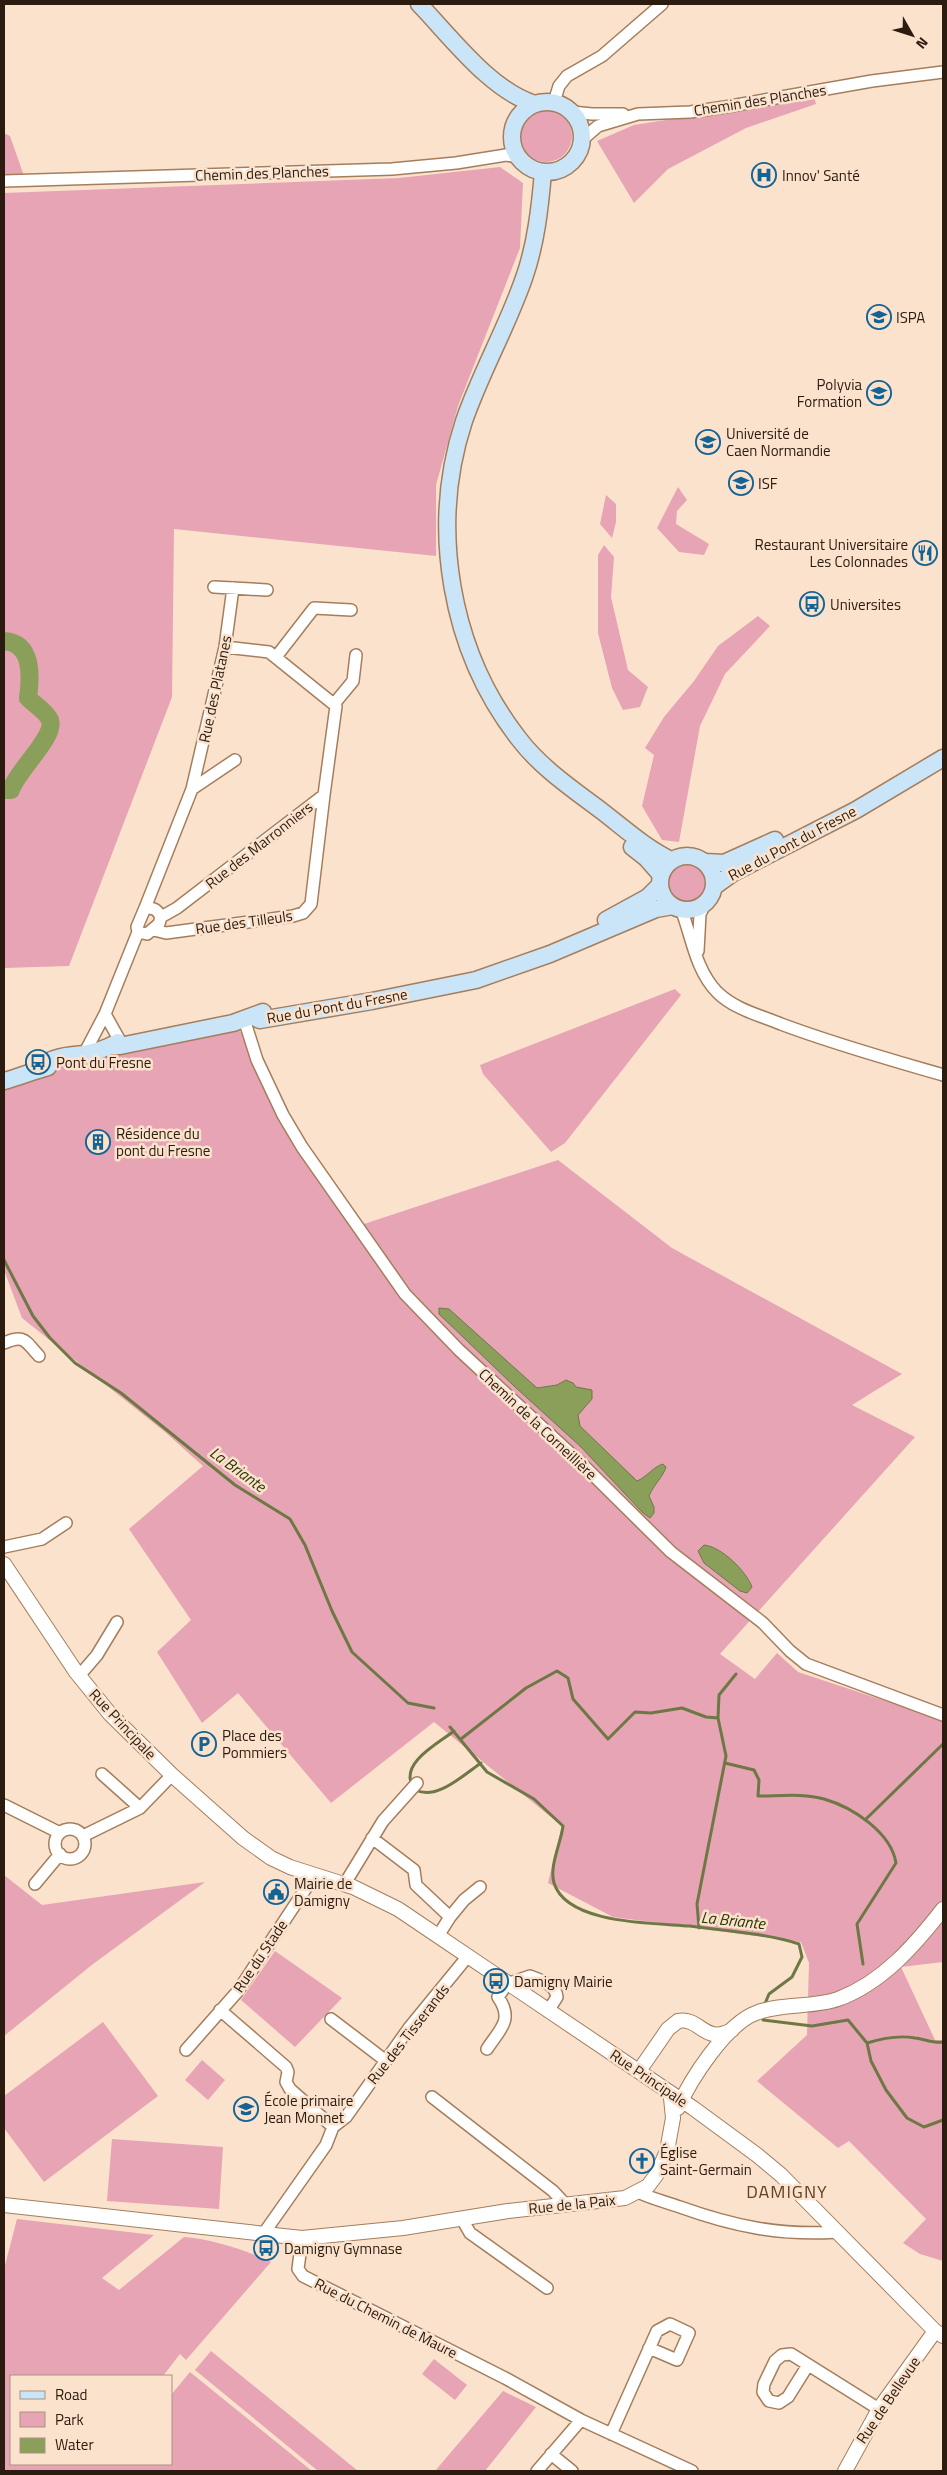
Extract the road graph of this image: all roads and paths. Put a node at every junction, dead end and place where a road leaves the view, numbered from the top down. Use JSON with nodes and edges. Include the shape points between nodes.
{"nodes":[{"id":1,"x":420,"y":4,"type":"edge"},
{"id":2,"x":662,"y":4,"type":"edge"},
{"id":3,"x":475,"y":63,"type":"junction"},
{"id":4,"x":943,"y":72,"type":"edge"},
{"id":5,"x":554,"y":102,"type":"junction"},
{"id":6,"x":535,"y":104,"type":"junction"},
{"id":7,"x":572,"y":112,"type":"junction"},
{"id":8,"x":638,"y":114,"type":"junction"},
{"id":9,"x":515,"y":124,"type":"junction"},
{"id":10,"x":583,"y":139,"type":"junction"},
{"id":11,"x":518,"y":157,"type":"junction"},
{"id":12,"x":543,"y":172,"type":"junction"},
{"id":13,"x":4,"y":181,"type":"edge"},
{"id":14,"x":214,"y":587,"type":"dead end"},
{"id":15,"x":233,"y":588,"type":"junction"},
{"id":16,"x":267,"y":590,"type":"dead end"},
{"id":17,"x":351,"y":610,"type":"dead end"},
{"id":18,"x":225,"y":647,"type":"junction"},
{"id":19,"x":356,"y":655,"type":"dead end"},
{"id":20,"x":276,"y":657,"type":"junction"},
{"id":21,"x":334,"y":704,"type":"junction"},
{"id":22,"x":536,"y":758,"type":"junction"},
{"id":23,"x":943,"y":758,"type":"edge"},
{"id":24,"x":235,"y":760,"type":"dead end"},
{"id":25,"x":192,"y":788,"type":"junction"},
{"id":26,"x":324,"y":795,"type":"junction"},
{"id":27,"x":869,"y":801,"type":"junction"},
{"id":28,"x":671,"y":860,"type":"junction"},
{"id":29,"x":704,"y":862,"type":"junction"},
{"id":30,"x":661,"y":880,"type":"junction"},
{"id":31,"x":715,"y":886,"type":"junction"},
{"id":32,"x":706,"y":902,"type":"junction"},
{"id":33,"x":677,"y":907,"type":"junction"},
{"id":34,"x":145,"y":908,"type":"junction"},
{"id":35,"x":161,"y":917,"type":"junction"},
{"id":36,"x":154,"y":930,"type":"junction"},
{"id":37,"x":138,"y":932,"type":"junction"},
{"id":38,"x":699,"y":962,"type":"junction"},
{"id":39,"x":524,"y":963,"type":"junction"},
{"id":40,"x":105,"y":1014,"type":"junction"},
{"id":41,"x":245,"y":1019,"type":"junction"},
{"id":42,"x":115,"y":1044,"type":"junction"},
{"id":43,"x":84,"y":1054,"type":"junction"},
{"id":44,"x":36,"y":1069,"type":"junction"},
{"id":45,"x":4,"y":1074,"type":"edge"},
{"id":46,"x":943,"y":1075,"type":"edge"},
{"id":47,"x":4,"y":1081,"type":"edge"},
{"id":48,"x":4,"y":1343,"type":"edge"},
{"id":49,"x":39,"y":1356,"type":"dead end"},
{"id":50,"x":66,"y":1523,"type":"dead end"},
{"id":51,"x":4,"y":1548,"type":"edge"},
{"id":52,"x":4,"y":1564,"type":"edge"},
{"id":53,"x":117,"y":1622,"type":"dead end"},
{"id":54,"x":79,"y":1676,"type":"junction"},
{"id":55,"x":943,"y":1715,"type":"edge"},
{"id":56,"x":102,"y":1774,"type":"dead end"},
{"id":57,"x":172,"y":1775,"type":"junction"},
{"id":58,"x":414,"y":1788,"type":"dead end"},
{"id":59,"x":4,"y":1805,"type":"edge"},
{"id":60,"x":140,"y":1808,"type":"junction"},
{"id":61,"x":60,"y":1833,"type":"junction"},
{"id":62,"x":83,"y":1836,"type":"junction"},
{"id":63,"x":372,"y":1838,"type":"junction"},
{"id":64,"x":60,"y":1854,"type":"junction"},
{"id":65,"x":314,"y":1876,"type":"junction"},
{"id":66,"x":35,"y":1884,"type":"dead end"},
{"id":67,"x":344,"y":1885,"type":"junction"},
{"id":68,"x":480,"y":1887,"type":"dead end"},
{"id":69,"x":943,"y":1909,"type":"edge"},
{"id":70,"x":450,"y":1917,"type":"junction"},
{"id":71,"x":438,"y":1936,"type":"junction"},
{"id":72,"x":468,"y":1956,"type":"junction"},
{"id":73,"x":508,"y":1984,"type":"junction"},
{"id":74,"x":220,"y":2010,"type":"junction"},
{"id":75,"x":548,"y":2011,"type":"junction"},
{"id":76,"x":331,"y":2019,"type":"dead end"},
{"id":77,"x":732,"y":2030,"type":"junction"},
{"id":78,"x":711,"y":2035,"type":"junction"},
{"id":79,"x":186,"y":2050,"type":"dead end"},
{"id":80,"x":487,"y":2050,"type":"dead end"},
{"id":81,"x":714,"y":2050,"type":"junction"},
{"id":82,"x":386,"y":2060,"type":"junction"},
{"id":83,"x":638,"y":2071,"type":"junction"},
{"id":84,"x":668,"y":2091,"type":"junction"},
{"id":85,"x":432,"y":2097,"type":"dead end"},
{"id":86,"x":681,"y":2100,"type":"junction"},
{"id":87,"x":672,"y":2118,"type":"junction"},
{"id":88,"x":333,"y":2127,"type":"junction"},
{"id":89,"x":640,"y":2193,"type":"junction"},
{"id":90,"x":565,"y":2204,"type":"junction"},
{"id":91,"x":4,"y":2205,"type":"edge"},
{"id":92,"x":462,"y":2219,"type":"junction"},
{"id":93,"x":837,"y":2232,"type":"junction"},
{"id":94,"x":264,"y":2233,"type":"junction"},
{"id":95,"x":302,"y":2238,"type":"junction"},
{"id":96,"x":547,"y":2288,"type":"dead end"},
{"id":97,"x":939,"y":2334,"type":"edge"},
{"id":98,"x":649,"y":2348,"type":"dead end"},
{"id":99,"x":808,"y":2365,"type":"dead end"},
{"id":100,"x":879,"y":2409,"type":"junction"},
{"id":101,"x":581,"y":2420,"type":"junction"},
{"id":102,"x":611,"y":2434,"type":"junction"},
{"id":103,"x":551,"y":2454,"type":"junction"},
{"id":104,"x":537,"y":2471,"type":"edge"},
{"id":105,"x":572,"y":2471,"type":"edge"},
{"id":106,"x":692,"y":2471,"type":"edge"},
{"id":107,"x":845,"y":2471,"type":"edge"}],
"edges":[{"from":1,"to":3,"type":"main road"},
{"from":2,"to":5,"type":"street","via":[[602,56],[566,76]]},
{"from":3,"to":6,"type":"main road","via":[[511,95]]},
{"from":3,"to":9,"type":"main road","via":[[508,107]]},
{"from":4,"to":8,"type":"street","name":"Chemin des Planches","via":[[698,111]]},
{"from":5,"to":6,"type":"main road"},
{"from":5,"to":7,"type":"main road"},
{"from":6,"to":9,"type":"main road","via":[[521,114]]},
{"from":7,"to":8,"type":"street"},
{"from":7,"to":10,"type":"main road","via":[[582,129]]},
{"from":8,"to":10,"type":"street","name":"Chemin des Planches","via":[[598,126]]},
{"from":9,"to":11,"type":"main road","via":[[512,136]]},
{"from":10,"to":12,"type":"main road","via":[[579,153],[568,165]]},
{"from":11,"to":12,"type":"main road"},
{"from":11,"to":13,"type":"street","name":"Chemin des Planches","via":[[506,155],[392,169]]},
{"from":12,"to":22,"type":"main road","via":[[534,240],[524,278],[464,422],[452,468],[447,524],[448,564],[465,638],[493,700],[518,739]]},
{"from":14,"to":15,"type":"street"},
{"from":15,"to":16,"type":"street"},
{"from":15,"to":18,"type":"street","name":"Rue des Platanes"},
{"from":17,"to":20,"type":"street","via":[[314,608]]},
{"from":18,"to":20,"type":"street","via":[[269,652]]},
{"from":18,"to":25,"type":"street","name":"Rue des Platanes"},
{"from":19,"to":21,"type":"street","via":[[353,681]]},
{"from":20,"to":21,"type":"street"},
{"from":21,"to":26,"type":"street","name":"Rue des Marronniers","via":[[337,709]]},
{"from":22,"to":28,"type":"main road","via":[[642,842]]},
{"from":22,"to":30,"type":"main road","via":[[557,786],[646,858]]},
{"from":23,"to":27,"type":"main road","name":"Rue du Pont du Fresne"},
{"from":24,"to":25,"type":"street"},
{"from":25,"to":34,"type":"street","name":"Rue des Platanes"},
{"from":26,"to":35,"type":"street","name":"Rue des Marronniers"},
{"from":26,"to":36,"type":"street","name":"Rue des Tilleuls","via":[[311,904],[303,913],[166,932]]},
{"from":27,"to":29,"type":"main road","name":"Rue du Pont du Fresne","via":[[846,808],[724,863]]},
{"from":27,"to":31,"type":"main road","name":"Rue du Pont du Fresne","via":[[733,873]]},
{"from":28,"to":29,"type":"main road","via":[[690,855]]},
{"from":28,"to":30,"type":"main road"},
{"from":29,"to":31,"type":"main road"},
{"from":30,"to":33,"type":"main road","via":[[662,894]]},
{"from":30,"to":39,"type":"main road","name":"Rue du Pont du Fresne","via":[[648,898]]},
{"from":31,"to":32,"type":"main road"},
{"from":32,"to":33,"type":"main road","via":[[697,908]]},
{"from":32,"to":38,"type":"street","via":[[700,914],[698,931]]},
{"from":33,"to":38,"type":"street","via":[[687,924]]},
{"from":33,"to":39,"type":"main road","name":"Rue du Pont du Fresne","via":[[656,909]]},
{"from":34,"to":35,"type":"street","via":[[154,908]]},
{"from":34,"to":37,"type":"street","name":"Rue des Platanes"},
{"from":35,"to":36,"type":"street"},
{"from":36,"to":37,"type":"street","name":"Rue des Tilleuls","via":[[147,934]]},
{"from":37,"to":40,"type":"street"},
{"from":38,"to":46,"type":"street","via":[[716,991],[744,1010],[827,1041]]},
{"from":39,"to":41,"type":"main road","name":"Rue du Pont du Fresne","via":[[476,980],[260,1020]]},
{"from":40,"to":42,"type":"street"},
{"from":40,"to":43,"type":"street"},
{"from":41,"to":42,"type":"main road","name":"Rue du Pont du Fresne","via":[[220,1020]]},
{"from":41,"to":55,"type":"street","name":"Chemin de la Corneillière","via":[[268,1086],[302,1147],[405,1294],[459,1350],[672,1552],[757,1618],[800,1660]]},
{"from":42,"to":43,"type":"main road","name":"Rue du Pont du Fresne"},
{"from":43,"to":44,"type":"main road","name":"Rue du Pont du Fresne","via":[[76,1053],[44,1063]]},
{"from":44,"to":45,"type":"main road","name":"Rue du Pont du Fresne"},
{"from":44,"to":47,"type":"main road","name":"Rue du Pont du Fresne"},
{"from":48,"to":49,"type":"street","via":[[17,1337],[24,1339]]},
{"from":50,"to":51,"type":"street","via":[[42,1539]]},
{"from":52,"to":54,"type":"street","name":"Rue Principale"},
{"from":53,"to":54,"type":"street","via":[[97,1655]]},
{"from":54,"to":57,"type":"street","name":"Rue Principale","via":[[110,1714]]},
{"from":56,"to":60,"type":"street"},
{"from":57,"to":60,"type":"street"},
{"from":57,"to":65,"type":"street","name":"Rue Principale","via":[[243,1838],[271,1858]]},
{"from":58,"to":63,"type":"street","via":[[383,1821]]},
{"from":59,"to":61,"type":"street"},
{"from":60,"to":62,"type":"street"},
{"from":61,"to":62,"type":"street","via":[[72,1829]]},
{"from":61,"to":64,"type":"street","via":[[56,1842]]},
{"from":62,"to":64,"type":"street","via":[[85,1845],[81,1854],[72,1858]]},
{"from":63,"to":67,"type":"street"},
{"from":63,"to":70,"type":"street","via":[[408,1863],[414,1870],[416,1885]]},
{"from":64,"to":66,"type":"street"},
{"from":65,"to":67,"type":"street","name":"Rue Principale"},
{"from":65,"to":74,"type":"street","name":"Rue du Stade","via":[[238,1991]]},
{"from":67,"to":71,"type":"street","name":"Rue Principale","via":[[398,1909]]},
{"from":68,"to":70,"type":"street"},
{"from":69,"to":77,"type":"street","via":[[899,1960],[862,1986],[838,1999],[754,2013]]},
{"from":70,"to":71,"type":"street"},
{"from":71,"to":72,"type":"street","name":"Rue Principale"},
{"from":72,"to":73,"type":"street","name":"Rue Principale"},
{"from":72,"to":82,"type":"street","name":"Rue des Tisserands"},
{"from":73,"to":75,"type":"street","name":"Rue Principale"},
{"from":73,"to":75,"type":"street","via":[[530,1976],[550,1984],[557,1997]]},
{"from":73,"to":80,"type":"street","via":[[498,1997],[505,2007],[506,2021]]},
{"from":74,"to":79,"type":"street","name":"Rue du Stade"},
{"from":74,"to":88,"type":"street","via":[[286,2067],[286,2082],[290,2089]]},
{"from":75,"to":83,"type":"street","name":"Rue Principale"},
{"from":76,"to":82,"type":"street"},
{"from":77,"to":78,"type":"street"},
{"from":77,"to":81,"type":"street"},
{"from":78,"to":81,"type":"street"},
{"from":78,"to":83,"type":"street","via":[[689,2021],[678,2021],[668,2029]]},
{"from":81,"to":86,"type":"street"},
{"from":82,"to":88,"type":"street","name":"Rue des Tisserands","via":[[346,2117]]},
{"from":83,"to":84,"type":"street","name":"Rue Principale"},
{"from":84,"to":86,"type":"street","name":"Rue Principale"},
{"from":84,"to":87,"type":"street"},
{"from":85,"to":90,"type":"street","via":[[552,2190]]},
{"from":86,"to":87,"type":"street"},
{"from":86,"to":93,"type":"street","name":"Rue Principale","via":[[781,2175]]},
{"from":87,"to":89,"type":"street","via":[[661,2166]]},
{"from":88,"to":94,"type":"street","name":"Rue des Tisserands","via":[[326,2145]]},
{"from":89,"to":90,"type":"street","name":"Rue de la Paix","via":[[626,2198]]},
{"from":89,"to":93,"type":"street","via":[[712,2219],[753,2229]]},
{"from":90,"to":92,"type":"street","name":"Rue de la Paix"},
{"from":91,"to":94,"type":"street"},
{"from":92,"to":95,"type":"street","name":"Rue de la Paix"},
{"from":92,"to":96,"type":"street","via":[[470,2233]]},
{"from":93,"to":97,"type":"street","name":"Rue Principale"},
{"from":94,"to":95,"type":"street"},
{"from":95,"to":101,"type":"street","name":"Rue du Chemin de Maure","via":[[298,2269],[303,2276]]},
{"from":97,"to":100,"type":"street","name":"Rue de Bellevue"},
{"from":98,"to":102,"type":"street"},
{"from":99,"to":100,"type":"street"},
{"from":100,"to":107,"type":"street","name":"Rue de Bellevue"},
{"from":101,"to":102,"type":"street","name":"Rue du Chemin de Maure"},
{"from":101,"to":103,"type":"street"},
{"from":102,"to":106,"type":"street","name":"Rue du Chemin de Maure"},
{"from":103,"to":104,"type":"street"},
{"from":103,"to":105,"type":"street"}]}
